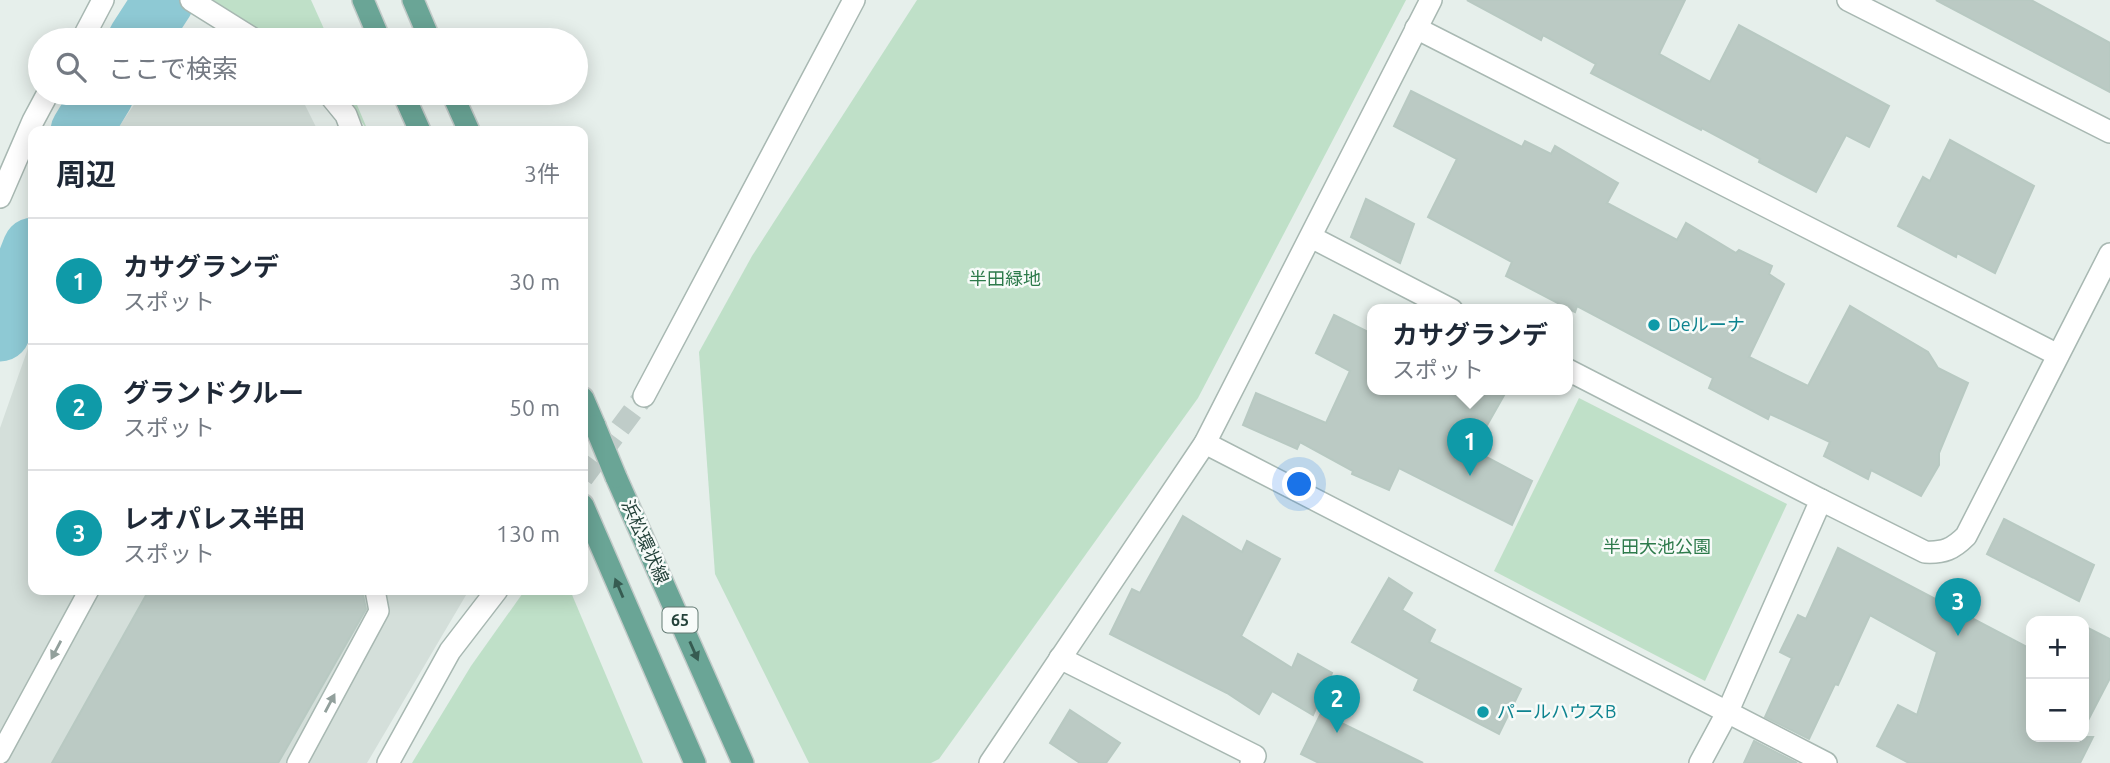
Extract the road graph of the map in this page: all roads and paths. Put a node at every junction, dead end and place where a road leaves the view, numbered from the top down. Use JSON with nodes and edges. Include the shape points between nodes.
{"nodes":[{"id":1,"x":103,"y":0,"type":"edge"},
{"id":2,"x":363,"y":0,"type":"edge"},
{"id":3,"x":413,"y":0,"type":"edge"},
{"id":4,"x":854,"y":0,"type":"edge"},
{"id":5,"x":1431,"y":0,"type":"edge"},
{"id":6,"x":1847,"y":0,"type":"edge"},
{"id":7,"x":195,"y":2,"type":"edge"},
{"id":8,"x":88,"y":28,"type":"edge"},
{"id":9,"x":236,"y":28,"type":"edge"},
{"id":10,"x":375,"y":28,"type":"edge"},
{"id":11,"x":425,"y":28,"type":"edge"},
{"id":12,"x":1416,"y":28,"type":"junction"},
{"id":13,"x":42,"y":105,"type":"edge"},
{"id":14,"x":337,"y":105,"type":"edge"},
{"id":15,"x":408,"y":105,"type":"edge"},
{"id":16,"x":457,"y":105,"type":"edge"},
{"id":17,"x":31,"y":126,"type":"edge"},
{"id":18,"x":350,"y":126,"type":"edge"},
{"id":19,"x":418,"y":126,"type":"edge"},
{"id":20,"x":467,"y":126,"type":"edge"},
{"id":21,"x":2110,"y":132,"type":"edge"},
{"id":22,"x":28,"y":133,"type":"edge"},
{"id":23,"x":0,"y":197,"type":"edge"},
{"id":24,"x":1311,"y":237,"type":"junction"},
{"id":25,"x":2110,"y":254,"type":"edge"},
{"id":26,"x":1440,"y":304,"type":"edge"},
{"id":27,"x":2058,"y":355,"type":"junction"},
{"id":28,"x":1573,"y":373,"type":"edge"},
{"id":29,"x":644,"y":396,"type":"tunnel mouth"},
{"id":30,"x":588,"y":410,"type":"edge"},
{"id":31,"x":1205,"y":443,"type":"junction"},
{"id":32,"x":1821,"y":500,"type":"junction"},
{"id":33,"x":588,"y":517,"type":"edge"},
{"id":34,"x":86,"y":595,"type":"edge"},
{"id":35,"x":376,"y":595,"type":"edge"},
{"id":36,"x":493,"y":595,"type":"edge"},
{"id":37,"x":1060,"y":658,"type":"junction"},
{"id":38,"x":1728,"y":710,"type":"junction"},
{"id":39,"x":0,"y":754,"type":"edge"},
{"id":40,"x":1258,"y":761,"type":"edge"},
{"id":41,"x":297,"y":763,"type":"edge"},
{"id":42,"x":388,"y":763,"type":"edge"},
{"id":43,"x":695,"y":763,"type":"edge"},
{"id":44,"x":743,"y":763,"type":"edge"},
{"id":45,"x":990,"y":763,"type":"edge"},
{"id":46,"x":1700,"y":763,"type":"edge"},
{"id":47,"x":1826,"y":763,"type":"edge"}],
"edges":[{"from":1,"to":8,"type":"street"},
{"from":2,"to":10,"type":"main road"},
{"from":3,"to":11,"type":"main road"},
{"from":4,"to":29,"type":"street"},
{"from":5,"to":12,"type":"street"},
{"from":6,"to":21,"type":"street"},
{"from":7,"to":9,"type":"street"},
{"from":12,"to":24,"type":"street"},
{"from":12,"to":27,"type":"street"},
{"from":13,"to":17,"type":"street"},
{"from":14,"to":18,"type":"street"},
{"from":15,"to":19,"type":"main road"},
{"from":16,"to":20,"type":"main road"},
{"from":22,"to":23,"type":"street"},
{"from":24,"to":26,"type":"street"},
{"from":24,"to":31,"type":"street"},
{"from":25,"to":27,"type":"street"},
{"from":27,"to":32,"type":"street","via":[[1966,536],[1954,548],[1925,552]]},
{"from":28,"to":32,"type":"street"},
{"from":30,"to":44,"type":"main road","name":"浜松環状線","number":"65","one_way":true,"bridge":true},
{"from":31,"to":37,"type":"street"},
{"from":31,"to":38,"type":"street"},
{"from":32,"to":38,"type":"street"},
{"from":43,"to":33,"type":"main road","number":"65","one_way":true},
{"from":34,"to":39,"type":"lane","one_way":true},
{"from":41,"to":35,"type":"lane","one_way":true,"via":[[379,611]]},
{"from":36,"to":42,"type":"street","via":[[450,651]]},
{"from":37,"to":40,"type":"street"},
{"from":37,"to":45,"type":"street"},
{"from":38,"to":46,"type":"street"},
{"from":38,"to":47,"type":"street"}]}
